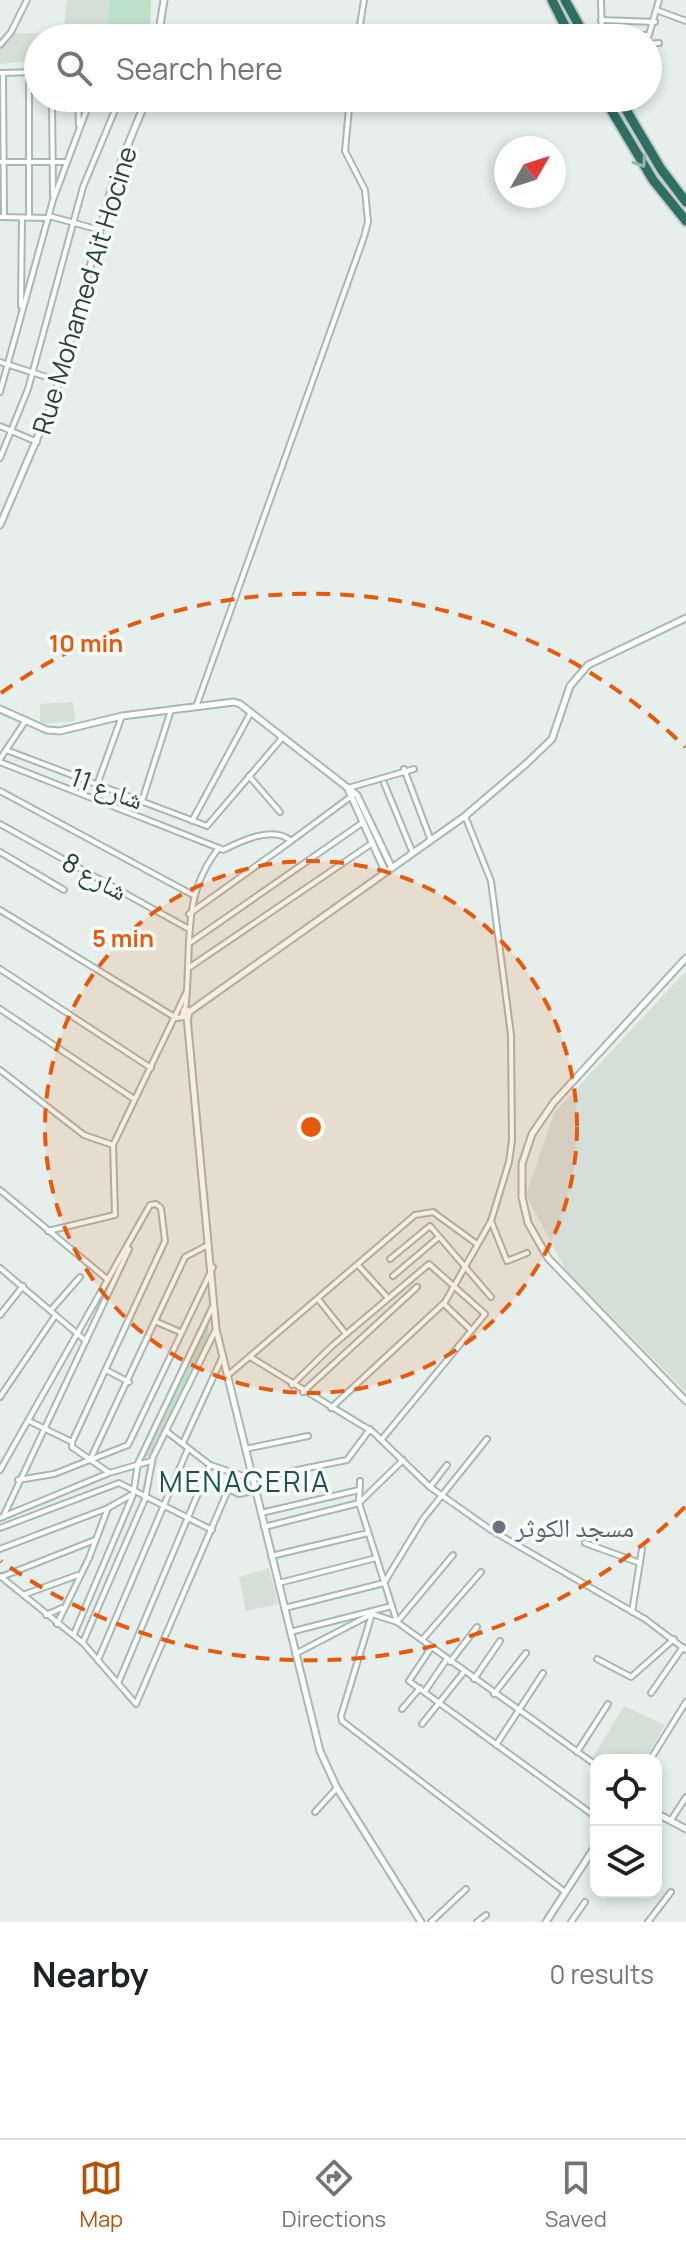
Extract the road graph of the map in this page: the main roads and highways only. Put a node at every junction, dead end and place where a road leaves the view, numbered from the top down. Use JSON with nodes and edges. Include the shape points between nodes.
{"nodes":[{"id":1,"x":552,"y":0,"type":"edge"},
{"id":2,"x":565,"y":0,"type":"edge"},
{"id":3,"x":564,"y":24,"type":"edge"},
{"id":4,"x":578,"y":24,"type":"edge"},
{"id":5,"x":612,"y":112,"type":"edge"},
{"id":6,"x":628,"y":112,"type":"edge"},
{"id":7,"x":686,"y":202,"type":"edge"},
{"id":8,"x":686,"y":221,"type":"edge"}],
"edges":[{"from":1,"to":3,"type":"highway"},
{"from":2,"to":4,"type":"highway"},
{"from":5,"to":8,"type":"highway","one_way":true,"via":[[638,158]]},
{"from":6,"to":7,"type":"highway"}]}
